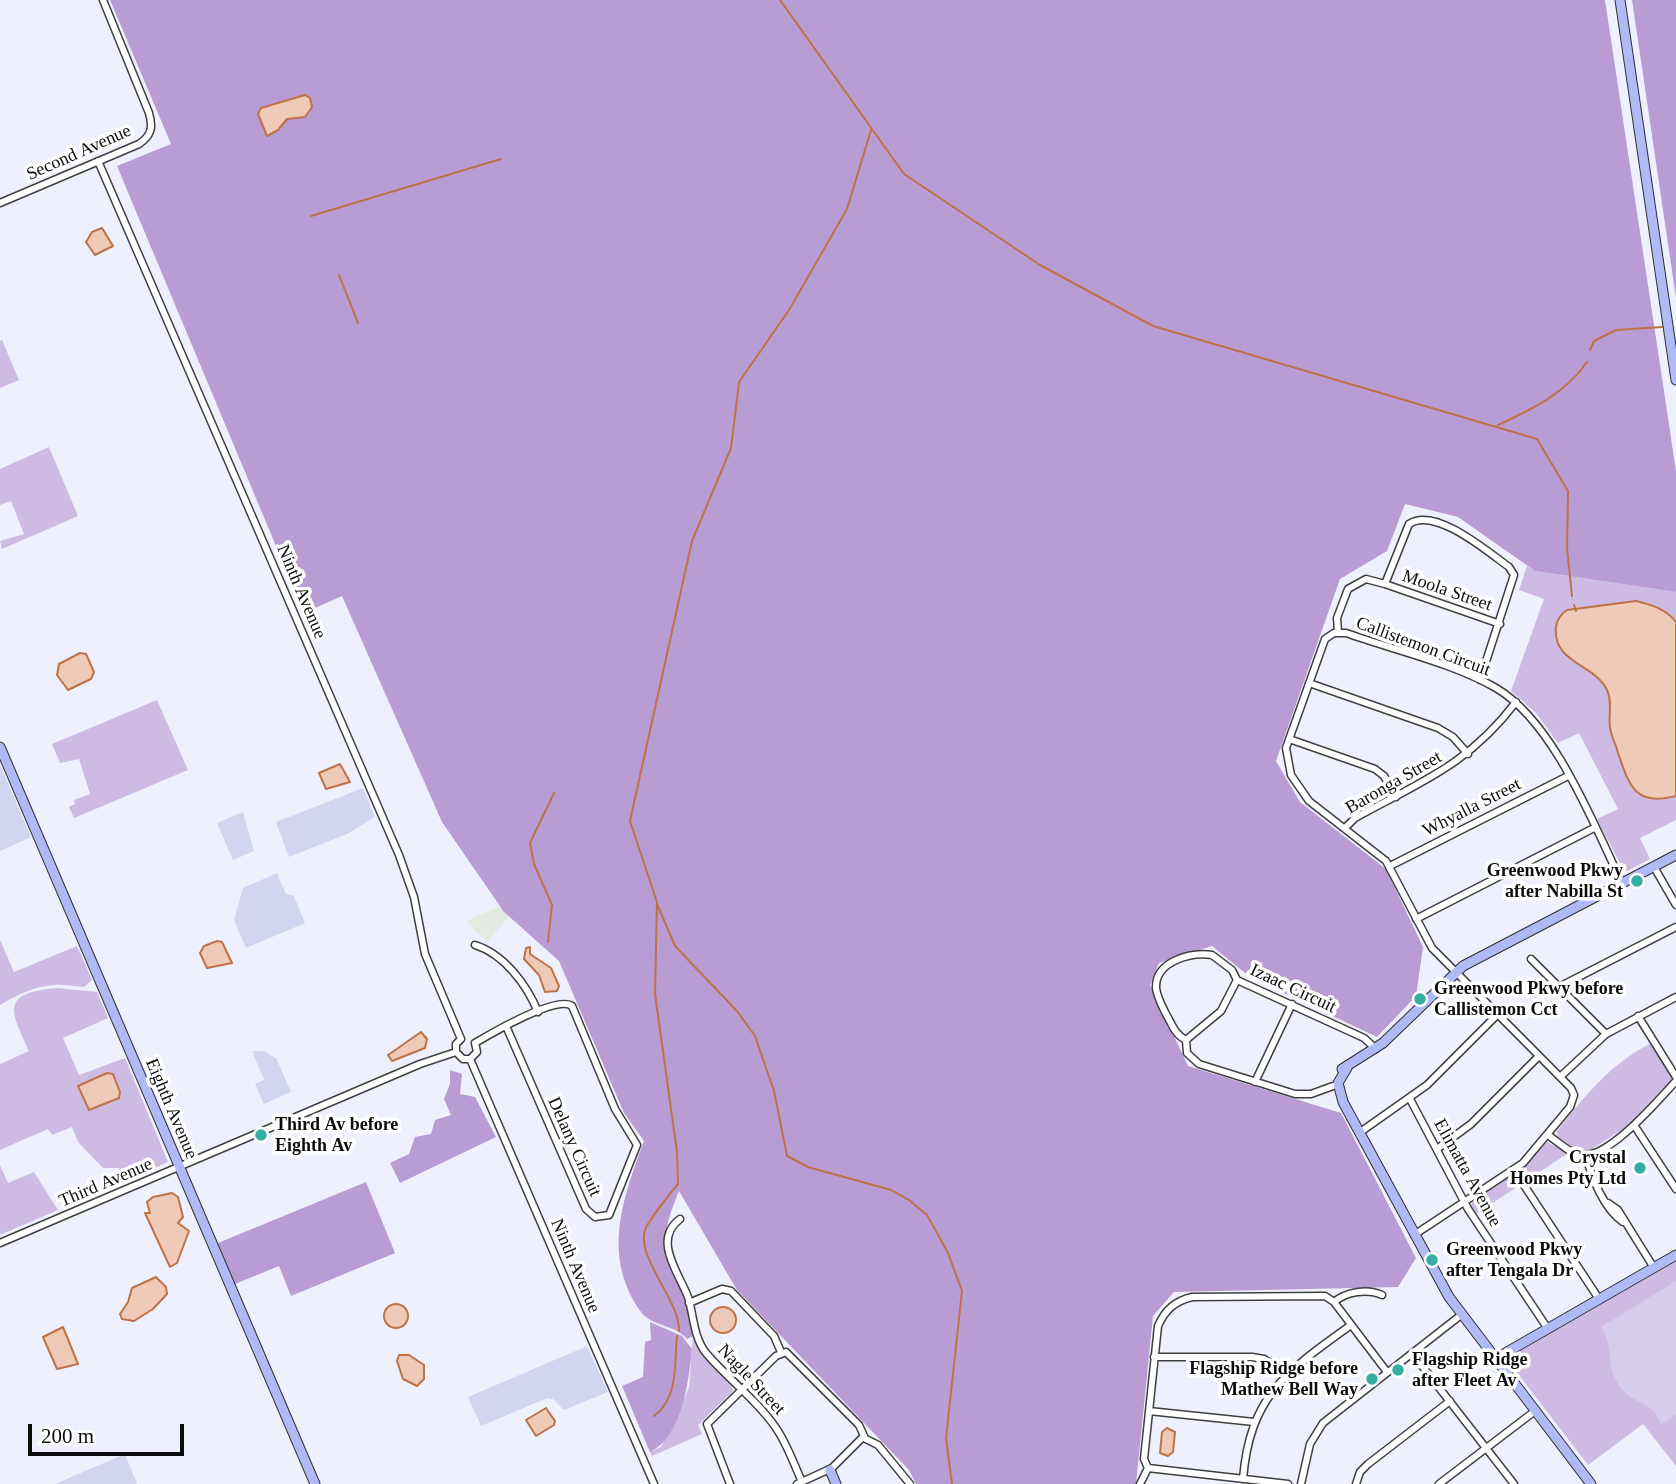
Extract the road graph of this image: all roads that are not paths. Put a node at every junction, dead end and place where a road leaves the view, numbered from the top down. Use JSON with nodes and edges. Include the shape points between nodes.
{"nodes":[{"id":1,"x":103,"y":0,"type":"edge"},
{"id":2,"x":1620,"y":0,"type":"edge"},
{"id":3,"x":98,"y":161,"type":"junction"},
{"id":4,"x":0,"y":203,"type":"edge"},
{"id":5,"x":1676,"y":380,"type":"edge"},
{"id":6,"x":1385,"y":584,"type":"junction"},
{"id":7,"x":1500,"y":624,"type":"junction"},
{"id":8,"x":1338,"y":632,"type":"junction"},
{"id":9,"x":1480,"y":680,"type":"junction"},
{"id":10,"x":1309,"y":683,"type":"junction"},
{"id":11,"x":1516,"y":702,"type":"junction"},
{"id":12,"x":1295,"y":726,"type":"junction"},
{"id":13,"x":1292,"y":740,"type":"junction"},
{"id":14,"x":0,"y":747,"type":"edge"},
{"id":15,"x":1287,"y":754,"type":"junction"},
{"id":16,"x":1468,"y":754,"type":"junction"},
{"id":17,"x":1567,"y":776,"type":"junction"},
{"id":18,"x":1396,"y":797,"type":"junction"},
{"id":19,"x":1345,"y":828,"type":"junction"},
{"id":20,"x":1594,"y":828,"type":"junction"},
{"id":21,"x":1676,"y":855,"type":"edge"},
{"id":22,"x":1390,"y":866,"type":"junction"},
{"id":23,"x":1654,"y":867,"type":"junction"},
{"id":24,"x":1622,"y":883,"type":"junction"},
{"id":25,"x":1676,"y":905,"type":"edge"},
{"id":26,"x":1416,"y":919,"type":"junction"},
{"id":27,"x":1676,"y":927,"type":"edge"},
{"id":28,"x":475,"y":945,"type":"dead end"},
{"id":29,"x":1531,"y":958,"type":"dead end"},
{"id":30,"x":1455,"y":972,"type":"junction"},
{"id":31,"x":1237,"y":980,"type":"junction"},
{"id":32,"x":1559,"y":987,"type":"junction"},
{"id":33,"x":1676,"y":997,"type":"edge"},
{"id":34,"x":1292,"y":1004,"type":"junction"},
{"id":35,"x":538,"y":1012,"type":"junction"},
{"id":36,"x":1498,"y":1014,"type":"junction"},
{"id":37,"x":1638,"y":1016,"type":"junction"},
{"id":38,"x":506,"y":1026,"type":"junction"},
{"id":39,"x":1606,"y":1034,"type":"junction"},
{"id":40,"x":461,"y":1039,"type":"junction"},
{"id":41,"x":1186,"y":1040,"type":"junction"},
{"id":42,"x":475,"y":1043,"type":"junction"},
{"id":43,"x":1376,"y":1049,"type":"junction"},
{"id":44,"x":456,"y":1052,"type":"junction"},
{"id":45,"x":1539,"y":1056,"type":"junction"},
{"id":46,"x":470,"y":1059,"type":"junction"},
{"id":47,"x":1347,"y":1068,"type":"junction"},
{"id":48,"x":1560,"y":1077,"type":"junction"},
{"id":49,"x":1676,"y":1079,"type":"edge"},
{"id":50,"x":1255,"y":1082,"type":"junction"},
{"id":51,"x":1333,"y":1086,"type":"junction"},
{"id":52,"x":1410,"y":1099,"type":"junction"},
{"id":53,"x":1343,"y":1102,"type":"junction"},
{"id":54,"x":1634,"y":1125,"type":"junction"},
{"id":55,"x":1359,"y":1133,"type":"junction"},
{"id":56,"x":1548,"y":1135,"type":"junction"},
{"id":57,"x":1437,"y":1149,"type":"junction"},
{"id":58,"x":1586,"y":1155,"type":"junction"},
{"id":59,"x":179,"y":1166,"type":"junction"},
{"id":60,"x":1514,"y":1170,"type":"junction"},
{"id":61,"x":1676,"y":1189,"type":"edge"},
{"id":62,"x":1464,"y":1202,"type":"junction"},
{"id":63,"x":680,"y":1219,"type":"dead end"},
{"id":64,"x":1414,"y":1235,"type":"junction"},
{"id":65,"x":0,"y":1243,"type":"edge"},
{"id":66,"x":1676,"y":1255,"type":"edge"},
{"id":67,"x":1654,"y":1268,"type":"junction"},
{"id":68,"x":1382,"y":1295,"type":"dead end"},
{"id":69,"x":1599,"y":1299,"type":"junction"},
{"id":70,"x":1334,"y":1302,"type":"junction"},
{"id":71,"x":689,"y":1303,"type":"junction"},
{"id":72,"x":1461,"y":1315,"type":"junction"},
{"id":73,"x":1351,"y":1325,"type":"junction"},
{"id":74,"x":1548,"y":1329,"type":"junction"},
{"id":75,"x":781,"y":1353,"type":"junction"},
{"id":76,"x":1412,"y":1353,"type":"junction"},
{"id":77,"x":1154,"y":1357,"type":"junction"},
{"id":78,"x":1495,"y":1359,"type":"junction"},
{"id":79,"x":1387,"y":1372,"type":"junction"},
{"id":80,"x":1286,"y":1375,"type":"junction"},
{"id":81,"x":741,"y":1389,"type":"junction"},
{"id":82,"x":1450,"y":1401,"type":"junction"},
{"id":83,"x":1149,"y":1411,"type":"junction"},
{"id":84,"x":1535,"y":1411,"type":"junction"},
{"id":85,"x":1254,"y":1422,"type":"junction"},
{"id":86,"x":864,"y":1438,"type":"junction"},
{"id":87,"x":1486,"y":1448,"type":"junction"},
{"id":88,"x":1148,"y":1468,"type":"junction"},
{"id":89,"x":830,"y":1470,"type":"junction"},
{"id":90,"x":1243,"y":1479,"type":"junction"},
{"id":91,"x":799,"y":1483,"type":"edge"},
{"id":92,"x":315,"y":1484,"type":"edge"},
{"id":93,"x":654,"y":1484,"type":"edge"},
{"id":94,"x":730,"y":1484,"type":"edge"},
{"id":95,"x":836,"y":1484,"type":"edge"},
{"id":96,"x":910,"y":1484,"type":"edge"},
{"id":97,"x":1140,"y":1484,"type":"edge"},
{"id":98,"x":1289,"y":1484,"type":"edge"},
{"id":99,"x":1301,"y":1484,"type":"edge"},
{"id":100,"x":1356,"y":1484,"type":"edge"},
{"id":101,"x":1439,"y":1484,"type":"edge"},
{"id":102,"x":1514,"y":1484,"type":"edge"},
{"id":103,"x":1591,"y":1484,"type":"edge"}],
"edges":[{"from":1,"to":3,"type":"street","name":"Second Avenue","via":[[153,125],[147,138]]},
{"from":2,"to":5,"type":"street"},
{"from":3,"to":4,"type":"street","name":"Second Avenue"},
{"from":3,"to":40,"type":"street","name":"Ninth Avenue","via":[[401,859],[425,954]]},
{"from":6,"to":7,"type":"street","name":"Moola Street"},
{"from":6,"to":7,"type":"street","via":[[1409,524],[1421,520],[1448,527],[1512,569],[1514,583]]},
{"from":6,"to":8,"type":"street","via":[[1366,579],[1351,586],[1337,618]]},
{"from":7,"to":9,"type":"street"},
{"from":8,"to":9,"type":"street","name":"Callistemon Circuit"},
{"from":8,"to":10,"type":"street","name":"Callistemon Circuit","via":[[1323,642]]},
{"from":9,"to":11,"type":"street","name":"Callistemon Circuit"},
{"from":10,"to":12,"type":"street","name":"Callistemon Circuit"},
{"from":10,"to":16,"type":"street","via":[[1438,727]]},
{"from":11,"to":16,"type":"street","name":"Baronga Street"},
{"from":11,"to":17,"type":"street","name":"Callistemon Circuit","via":[[1542,729]]},
{"from":12,"to":13,"type":"street","name":"Callistemon Circuit"},
{"from":12,"to":15,"type":"street","name":"Callistemon Circuit"},
{"from":13,"to":15,"type":"street","name":"Callistemon Circuit"},
{"from":13,"to":18,"type":"street","via":[[1375,769]]},
{"from":14,"to":59,"type":"street","name":"Eighth Avenue"},
{"from":15,"to":19,"type":"street","via":[[1288,768],[1304,796]]},
{"from":16,"to":18,"type":"street","name":"Baronga Street"},
{"from":17,"to":20,"type":"street","name":"Callistemon Circuit"},
{"from":17,"to":22,"type":"street","name":"Whyalla Street"},
{"from":18,"to":19,"type":"street","name":"Baronga Street"},
{"from":19,"to":22,"type":"street"},
{"from":20,"to":24,"type":"street","name":"Callistemon Circuit"},
{"from":20,"to":26,"type":"street"},
{"from":21,"to":23,"type":"street"},
{"from":22,"to":26,"type":"street"},
{"from":23,"to":24,"type":"street"},
{"from":23,"to":25,"type":"street"},
{"from":24,"to":30,"type":"street"},
{"from":26,"to":30,"type":"street","via":[[1432,948]]},
{"from":27,"to":32,"type":"street"},
{"from":28,"to":35,"type":"street","via":[[486,949],[526,984]]},
{"from":29,"to":32,"type":"street"},
{"from":30,"to":36,"type":"street"},
{"from":30,"to":43,"type":"street"},
{"from":31,"to":34,"type":"street","name":"Izaac Circuit"},
{"from":31,"to":41,"type":"street","via":[[1221,1011]]},
{"from":31,"to":41,"type":"street","name":"Izaac Circuit","via":[[1227,965],[1208,954],[1177,960],[1161,971],[1158,997],[1177,1034]]},
{"from":32,"to":39,"type":"street"},
{"from":33,"to":37,"type":"street"},
{"from":34,"to":43,"type":"street","name":"Izaac Circuit","via":[[1364,1038]]},
{"from":34,"to":50,"type":"street"},
{"from":35,"to":38,"type":"street","name":"Delany Circuit"},
{"from":35,"to":38,"type":"street","name":"Delany Circuit","via":[[561,1002],[572,1006],[615,1109],[637,1142],[613,1210],[604,1218],[592,1216],[586,1209]]},
{"from":36,"to":45,"type":"street"},
{"from":36,"to":52,"type":"street"},
{"from":37,"to":39,"type":"street"},
{"from":37,"to":49,"type":"street"},
{"from":38,"to":42,"type":"street","name":"Delany Circuit"},
{"from":39,"to":48,"type":"street"},
{"from":40,"to":42,"type":"street"},
{"from":40,"to":44,"type":"street"},
{"from":41,"to":50,"type":"street","name":"Izaac Circuit","via":[[1187,1053],[1199,1064]]},
{"from":42,"to":46,"type":"street","via":[[477,1052]]},
{"from":43,"to":47,"type":"street"},
{"from":44,"to":46,"type":"street"},
{"from":44,"to":59,"type":"street","name":"Third Avenue"},
{"from":45,"to":48,"type":"street"},
{"from":45,"to":57,"type":"street","via":[[1471,1124]]},
{"from":46,"to":93,"type":"street","name":"Ninth Avenue"},
{"from":47,"to":51,"type":"street","via":[[1336,1074]]},
{"from":47,"to":53,"type":"street","via":[[1338,1083]]},
{"from":48,"to":56,"type":"street","via":[[1574,1099]]},
{"from":49,"to":54,"type":"street"},
{"from":50,"to":51,"type":"street","name":"Izaac Circuit","via":[[1303,1095]]},
{"from":51,"to":53,"type":"street"},
{"from":52,"to":55,"type":"street"},
{"from":52,"to":57,"type":"street","name":"Elimatta Avenue"},
{"from":53,"to":55,"type":"street"},
{"from":54,"to":58,"type":"street"},
{"from":54,"to":61,"type":"street"},
{"from":55,"to":64,"type":"street"},
{"from":56,"to":58,"type":"street","via":[[1570,1151]]},
{"from":56,"to":60,"type":"street"},
{"from":57,"to":62,"type":"street","name":"Elimatta Avenue"},
{"from":58,"to":67,"type":"street","via":[[1591,1177],[1615,1217],[1625,1223]]},
{"from":59,"to":65,"type":"street","name":"Third Avenue"},
{"from":59,"to":92,"type":"street","name":"Eighth Avenue"},
{"from":60,"to":62,"type":"street"},
{"from":60,"to":69,"type":"street"},
{"from":62,"to":64,"type":"street"},
{"from":62,"to":74,"type":"street","name":"Elimatta Avenue"},
{"from":63,"to":71,"type":"street","name":"Nagle Street","via":[[673,1225],[668,1243]]},
{"from":64,"to":72,"type":"street"},
{"from":66,"to":67,"type":"street"},
{"from":67,"to":69,"type":"street"},
{"from":68,"to":70,"type":"street","via":[[1348,1293]]},
{"from":69,"to":74,"type":"street"},
{"from":70,"to":73,"type":"street"},
{"from":70,"to":77,"type":"street","via":[[1312,1294],[1185,1298],[1170,1307],[1161,1320]]},
{"from":71,"to":75,"type":"street","via":[[722,1289],[731,1291],[772,1333]]},
{"from":71,"to":81,"type":"street","name":"Nagle Street","via":[[701,1345]]},
{"from":72,"to":76,"type":"street"},
{"from":72,"to":78,"type":"street"},
{"from":73,"to":79,"type":"street"},
{"from":73,"to":80,"type":"street"},
{"from":74,"to":78,"type":"street"},
{"from":75,"to":81,"type":"street"},
{"from":75,"to":86,"type":"street","via":[[795,1358],[862,1429]]},
{"from":76,"to":79,"type":"street"},
{"from":76,"to":82,"type":"street"},
{"from":77,"to":80,"type":"street","via":[[1252,1357],[1264,1359]]},
{"from":77,"to":83,"type":"street"},
{"from":78,"to":84,"type":"street"},
{"from":79,"to":99,"type":"street","via":[[1318,1429]]},
{"from":80,"to":85,"type":"street"},
{"from":81,"to":91,"type":"street","name":"Nagle Street","via":[[779,1432]]},
{"from":81,"to":94,"type":"street","via":[[706,1426]]},
{"from":82,"to":87,"type":"street"},
{"from":82,"to":100,"type":"street","via":[[1368,1464]]},
{"from":83,"to":85,"type":"street"},
{"from":83,"to":88,"type":"street","via":[[1144,1459]]},
{"from":84,"to":87,"type":"street"},
{"from":84,"to":103,"type":"street"},
{"from":85,"to":90,"type":"street"},
{"from":86,"to":89,"type":"street"},
{"from":86,"to":96,"type":"street","via":[[875,1443]]},
{"from":87,"to":101,"type":"street"},
{"from":87,"to":102,"type":"street"},
{"from":88,"to":90,"type":"street"},
{"from":88,"to":97,"type":"street"},
{"from":89,"to":91,"type":"street"},
{"from":89,"to":95,"type":"street"},
{"from":90,"to":98,"type":"street"}]}
